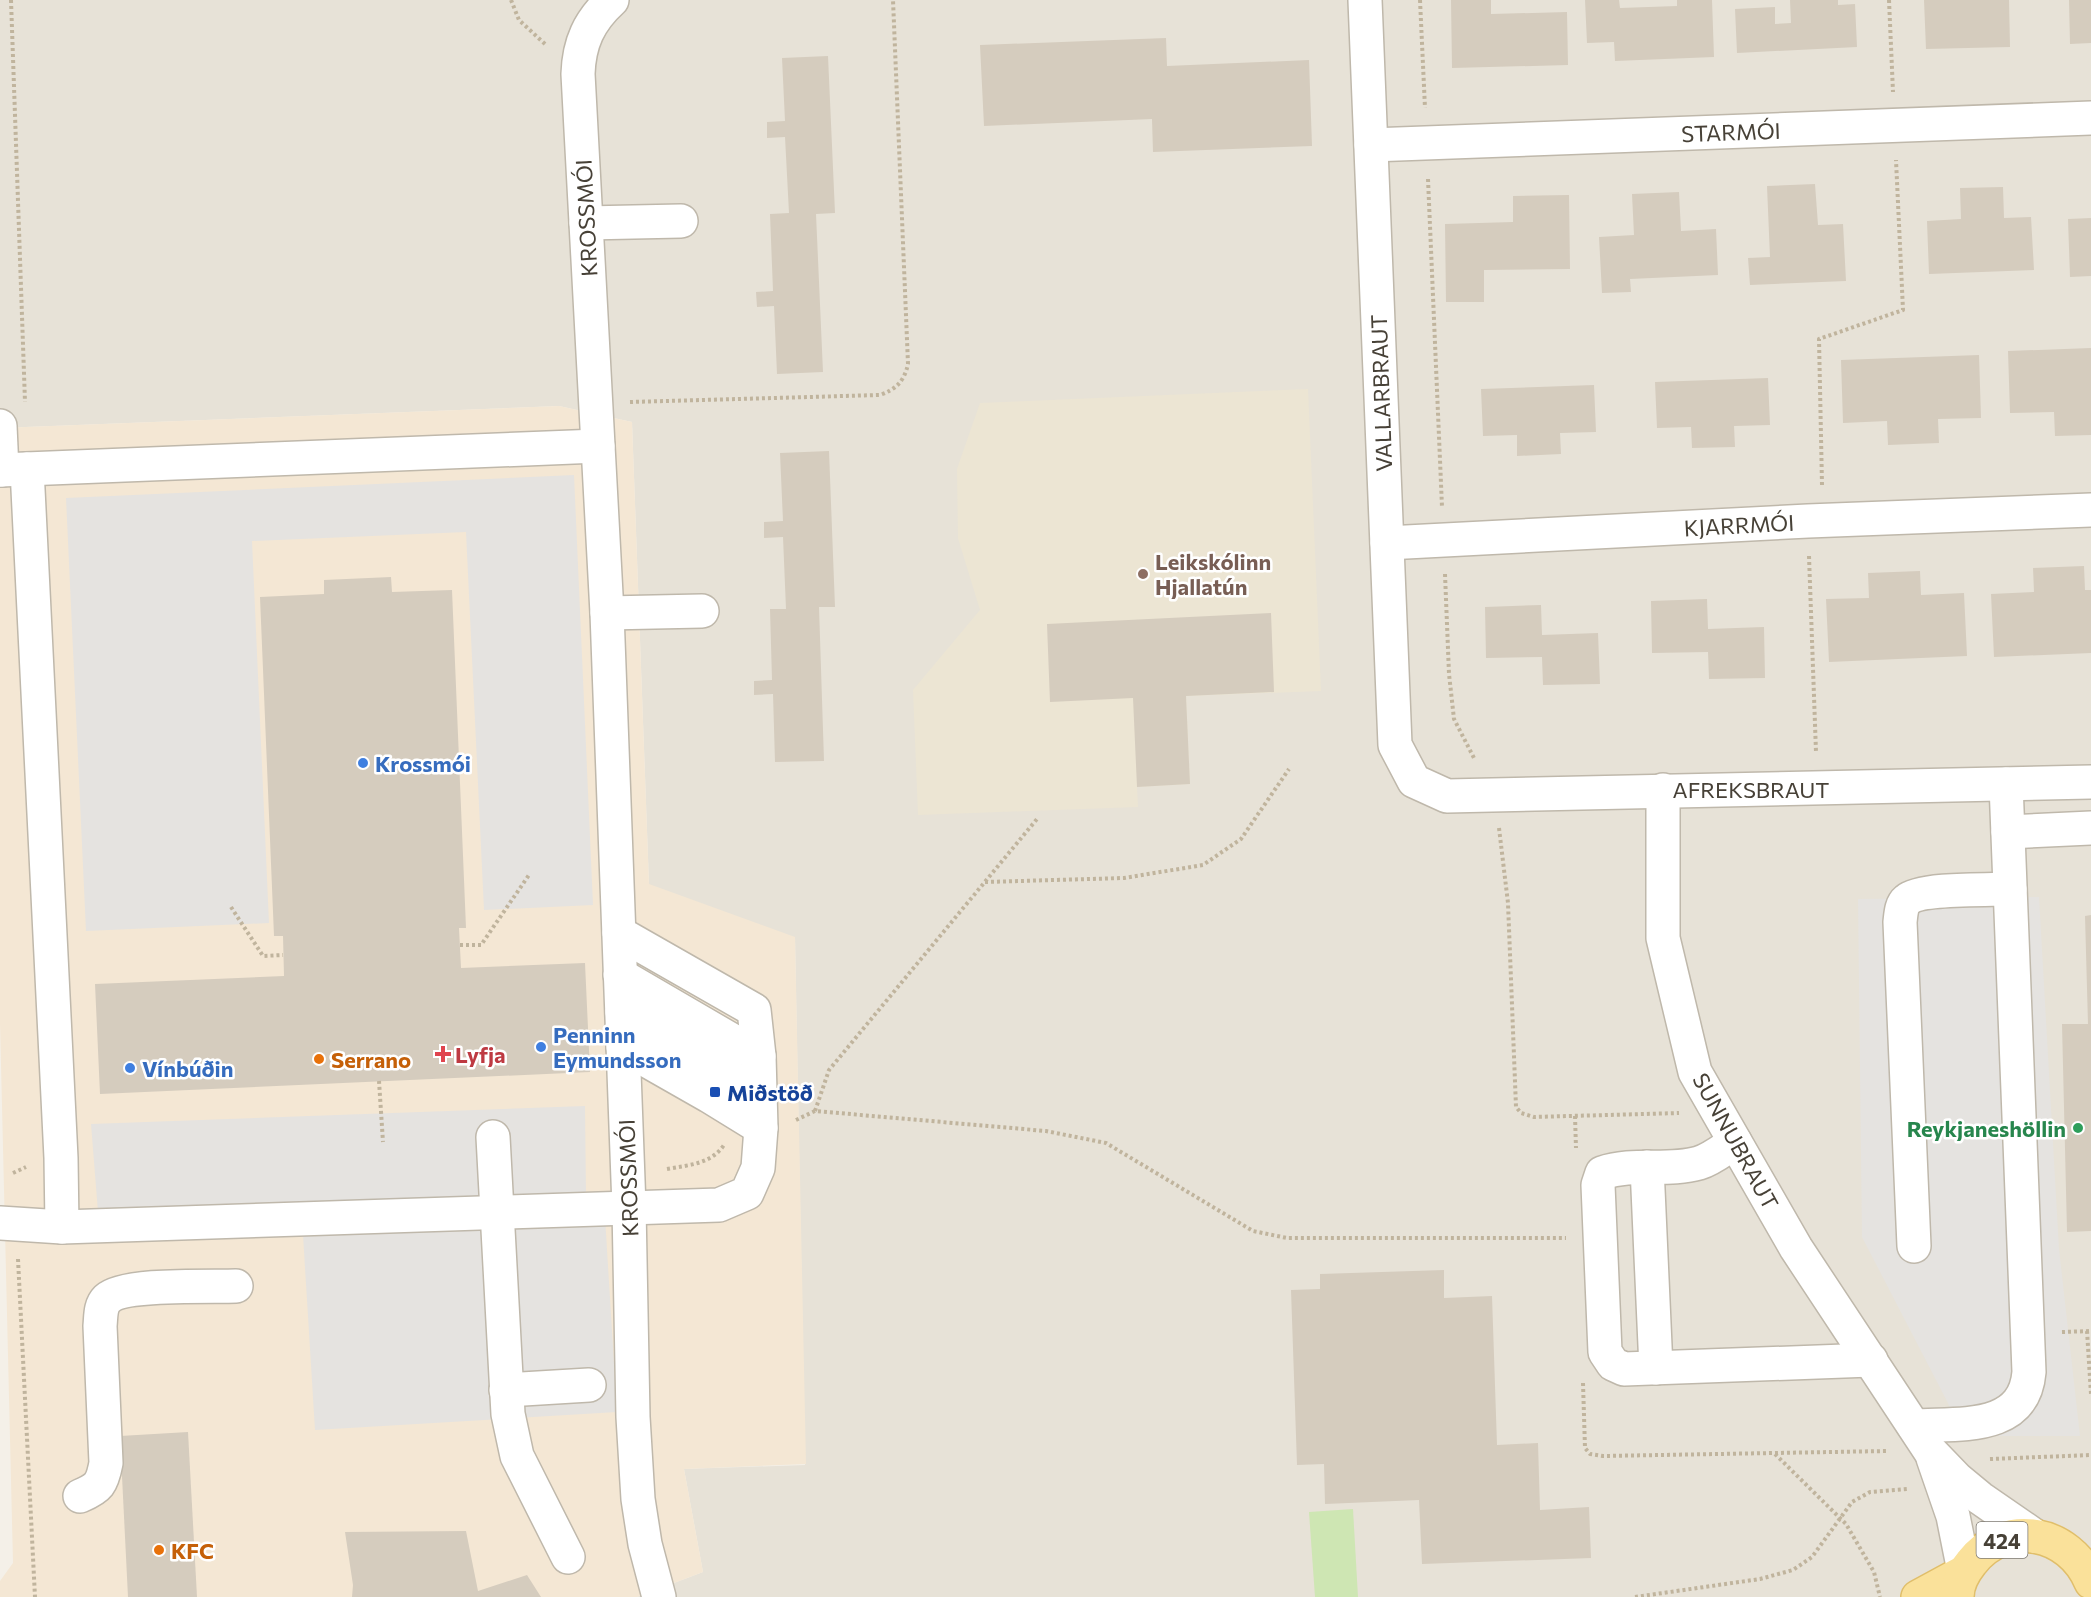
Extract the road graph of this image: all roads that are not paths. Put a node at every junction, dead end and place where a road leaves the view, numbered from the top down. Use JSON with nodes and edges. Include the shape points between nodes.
{"nodes":[{"id":1,"x":612,"y":0,"type":"edge"},
{"id":2,"x":1365,"y":0,"type":"edge"},
{"id":3,"x":2091,"y":118,"type":"edge"},
{"id":4,"x":1371,"y":145,"type":"junction"},
{"id":5,"x":681,"y":221,"type":"dead end"},
{"id":6,"x":586,"y":224,"type":"junction"},
{"id":7,"x":13,"y":418,"type":"edge"},
{"id":8,"x":598,"y":446,"type":"junction"},
{"id":9,"x":10,"y":470,"type":"edge"},
{"id":10,"x":2091,"y":510,"type":"edge"},
{"id":11,"x":1387,"y":543,"type":"junction"},
{"id":12,"x":702,"y":611,"type":"dead end"},
{"id":13,"x":607,"y":613,"type":"junction"},
{"id":14,"x":1414,"y":781,"type":"joint"},
{"id":15,"x":2091,"y":782,"type":"edge"},
{"id":16,"x":2006,"y":784,"type":"junction"},
{"id":17,"x":1663,"y":790,"type":"junction"},
{"id":18,"x":2091,"y":828,"type":"edge"},
{"id":19,"x":2008,"y":832,"type":"junction"},
{"id":20,"x":2010,"y":889,"type":"junction"},
{"id":21,"x":619,"y":933,"type":"junction"},
{"id":22,"x":620,"y":975,"type":"junction"},
{"id":23,"x":622,"y":1012,"type":"junction"},
{"id":24,"x":623,"y":1047,"type":"junction"},
{"id":25,"x":759,"y":1056,"type":"junction"},
{"id":26,"x":760,"y":1095,"type":"junction"},
{"id":27,"x":761,"y":1128,"type":"junction"},
{"id":28,"x":493,"y":1137,"type":"dead end"},
{"id":29,"x":1735,"y":1142,"type":"junction"},
{"id":30,"x":1647,"y":1167,"type":"junction"},
{"id":31,"x":629,"y":1207,"type":"junction"},
{"id":32,"x":496,"y":1212,"type":"junction"},
{"id":33,"x":0,"y":1223,"type":"edge"},
{"id":34,"x":62,"y":1227,"type":"junction"},
{"id":35,"x":1914,"y":1246,"type":"dead end"},
{"id":36,"x":236,"y":1286,"type":"dead end"},
{"id":37,"x":1871,"y":1360,"type":"junction"},
{"id":38,"x":1656,"y":1368,"type":"junction"},
{"id":39,"x":589,"y":1385,"type":"dead end"},
{"id":40,"x":506,"y":1390,"type":"junction"},
{"id":41,"x":1922,"y":1439,"type":"junction"},
{"id":42,"x":1950,"y":1482,"type":"junction"},
{"id":43,"x":80,"y":1496,"type":"dead end"},
{"id":44,"x":2035,"y":1536,"type":"junction"},
{"id":45,"x":568,"y":1557,"type":"dead end"},
{"id":46,"x":2085,"y":1565,"type":"edge"},
{"id":47,"x":1962,"y":1580,"type":"edge"},
{"id":48,"x":660,"y":1593,"type":"edge"},
{"id":49,"x":1918,"y":1597,"type":"edge"}],
"edges":[{"from":1,"to":6,"type":"street","name":"KROSSMÓI","via":[[586,32],[579,57]]},
{"from":2,"to":4,"type":"street","name":"VALLARBRAUT"},
{"from":3,"to":4,"type":"street","name":"STARMÓI"},
{"from":4,"to":11,"type":"street","name":"VALLARBRAUT"},
{"from":5,"to":6,"type":"street"},
{"from":6,"to":8,"type":"street","name":"KROSSMÓI"},
{"from":7,"to":9,"type":"street"},
{"from":8,"to":9,"type":"street"},
{"from":8,"to":13,"type":"street","name":"KROSSMÓI"},
{"from":9,"to":34,"type":"street","via":[[61,1158]]},
{"from":10,"to":11,"type":"street","name":"KJARRMÓI"},
{"from":11,"to":14,"type":"street","name":"VALLARBRAUT","via":[[1395,745]]},
{"from":12,"to":13,"type":"street"},
{"from":13,"to":21,"type":"street","name":"KROSSMÓI"},
{"from":14,"to":17,"type":"street","name":"AFREKSBRAUT","via":[[1447,796]]},
{"from":15,"to":16,"type":"street","name":"AFREKSBRAUT"},
{"from":16,"to":17,"type":"street","name":"AFREKSBRAUT"},
{"from":16,"to":19,"type":"street"},
{"from":17,"to":29,"type":"street","name":"SUNNUBRAUT","via":[[1663,938],[1695,1072]]},
{"from":18,"to":19,"type":"street"},
{"from":19,"to":20,"type":"street"},
{"from":20,"to":35,"type":"street","via":[[1923,893],[1908,898],[1902,906]]},
{"from":20,"to":41,"type":"street","via":[[2028,1385],[2006,1415]]},
{"from":21,"to":22,"type":"street","name":"KROSSMÓI"},
{"from":21,"to":25,"type":"street","via":[[754,1010]]},
{"from":22,"to":23,"type":"street","name":"KROSSMÓI"},
{"from":22,"to":25,"type":"street"},
{"from":23,"to":24,"type":"street","name":"KROSSMÓI"},
{"from":23,"to":26,"type":"street"},
{"from":24,"to":27,"type":"street"},
{"from":24,"to":31,"type":"street","name":"KROSSMÓI"},
{"from":25,"to":26,"type":"street"},
{"from":26,"to":27,"type":"street"},
{"from":27,"to":31,"type":"street","via":[[758,1168],[747,1192],[718,1204]]},
{"from":28,"to":32,"type":"street"},
{"from":29,"to":30,"type":"street","via":[[1703,1162]]},
{"from":29,"to":37,"type":"street","name":"SUNNUBRAUT","via":[[1796,1248]]},
{"from":30,"to":38,"type":"street"},
{"from":30,"to":38,"type":"street","via":[[1602,1173],[1598,1185],[1605,1352],[1612,1364],[1624,1369]]},
{"from":31,"to":32,"type":"street"},
{"from":31,"to":48,"type":"street","name":"KROSSMÓI","via":[[633,1418],[639,1499],[645,1544]]},
{"from":32,"to":34,"type":"street"},
{"from":32,"to":40,"type":"street"},
{"from":33,"to":34,"type":"street"},
{"from":36,"to":43,"type":"street","via":[[139,1289],[118,1292],[107,1300],[100,1326],[106,1463],[103,1479],[95,1490]]},
{"from":37,"to":38,"type":"street"},
{"from":37,"to":41,"type":"street","name":"SUNNUBRAUT"},
{"from":39,"to":40,"type":"street"},
{"from":40,"to":45,"type":"street","via":[[517,1456]]},
{"from":41,"to":42,"type":"street","name":"SUNNUBRAUT"},
{"from":42,"to":44,"type":"street","name":"SUNNUBRAUT"},
{"from":42,"to":47,"type":"street","name":"SUNNUBRAUT"},
{"from":44,"to":46,"type":"main road","number":"424","via":[[2056,1542]]},
{"from":44,"to":47,"type":"main road","number":"424","via":[[2014,1536],[1994,1543],[1977,1555]]},
{"from":47,"to":49,"type":"main road","number":"424"}]}
